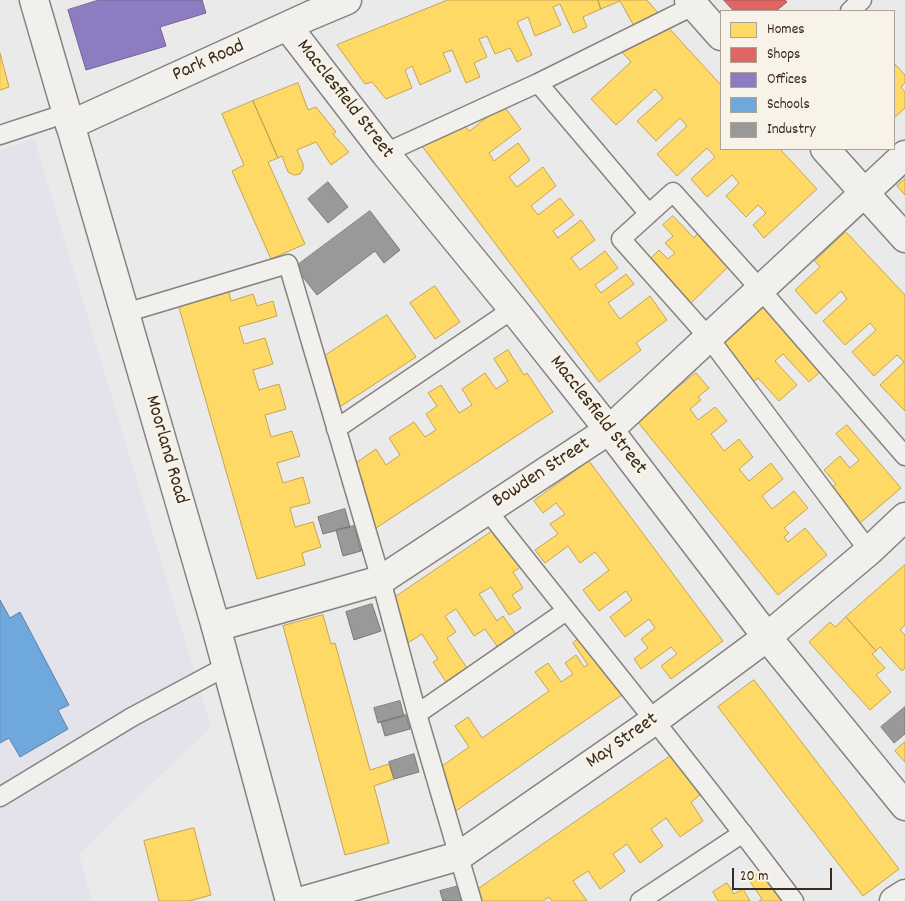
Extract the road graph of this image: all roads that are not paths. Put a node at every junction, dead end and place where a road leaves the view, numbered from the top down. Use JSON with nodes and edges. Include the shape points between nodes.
{"nodes":[{"id":1,"x":34,"y":0,"type":"edge"},
{"id":2,"x":347,"y":0,"type":"edge"},
{"id":3,"x":862,"y":0,"type":"edge"},
{"id":4,"x":691,"y":3,"type":"edge"},
{"id":5,"x":851,"y":10,"type":"edge"},
{"id":6,"x":288,"y":27,"type":"junction"},
{"id":7,"x":720,"y":35,"type":"edge"},
{"id":8,"x":538,"y":83,"type":"junction"},
{"id":9,"x":69,"y":119,"type":"junction"},
{"id":10,"x":0,"y":135,"type":"edge"},
{"id":11,"x":826,"y":150,"type":"edge"},
{"id":12,"x":385,"y":153,"type":"junction"},
{"id":13,"x":905,"y":155,"type":"edge"},
{"id":14,"x":865,"y":192,"type":"junction"},
{"id":15,"x":648,"y":214,"type":"junction"},
{"id":16,"x":905,"y":238,"type":"edge"},
{"id":17,"x":760,"y":289,"type":"junction"},
{"id":18,"x":513,"y":308,"type":"junction"},
{"id":19,"x":125,"y":313,"type":"junction"},
{"id":20,"x":710,"y":338,"type":"junction"},
{"id":21,"x":336,"y":429,"type":"junction"},
{"id":22,"x":609,"y":430,"type":"junction"},
{"id":23,"x":905,"y":456,"type":"edge"},
{"id":24,"x":487,"y":510,"type":"junction"},
{"id":25,"x":905,"y":517,"type":"edge"},
{"id":26,"x":869,"y":551,"type":"junction"},
{"id":27,"x":381,"y":580,"type":"junction"},
{"id":28,"x":566,"y":611,"type":"junction"},
{"id":29,"x":216,"y":626,"type":"junction"},
{"id":30,"x":767,"y":637,"type":"junction"},
{"id":31,"x":227,"y":666,"type":"junction"},
{"id":32,"x":417,"y":714,"type":"junction"},
{"id":33,"x":655,"y":720,"type":"junction"},
{"id":34,"x":0,"y":797,"type":"edge"},
{"id":35,"x":905,"y":806,"type":"edge"},
{"id":36,"x":743,"y":833,"type":"junction"},
{"id":37,"x":459,"y":856,"type":"junction"},
{"id":38,"x":905,"y":894,"type":"edge"},
{"id":39,"x":290,"y":901,"type":"edge"},
{"id":40,"x":303,"y":901,"type":"edge"},
{"id":41,"x":472,"y":901,"type":"edge"},
{"id":42,"x":640,"y":901,"type":"edge"},
{"id":43,"x":794,"y":901,"type":"edge"},
{"id":44,"x":894,"y":901,"type":"edge"}],
"edges":[{"from":1,"to":9,"type":"street","name":"Moorland Road"},
{"from":2,"to":6,"type":"street","name":"Park Road"},
{"from":3,"to":5,"type":"lane"},
{"from":4,"to":7,"type":"street"},
{"from":4,"to":8,"type":"lane"},
{"from":6,"to":9,"type":"street","name":"Park Road"},
{"from":6,"to":12,"type":"street","name":"Macclesfield Street"},
{"from":8,"to":12,"type":"lane"},
{"from":8,"to":15,"type":"lane"},
{"from":9,"to":10,"type":"lane"},
{"from":9,"to":19,"type":"street","name":"Moorland Road"},
{"from":11,"to":14,"type":"street"},
{"from":12,"to":18,"type":"street","name":"Macclesfield Street"},
{"from":13,"to":14,"type":"street","name":"Bowden Street"},
{"from":14,"to":16,"type":"street"},
{"from":14,"to":17,"type":"street","name":"Bowden Street"},
{"from":15,"to":17,"type":"lane","via":[[673,192]]},
{"from":15,"to":20,"type":"lane","via":[[621,239]]},
{"from":17,"to":20,"type":"street","name":"Bowden Street"},
{"from":17,"to":23,"type":"lane"},
{"from":18,"to":21,"type":"lane"},
{"from":18,"to":22,"type":"street","name":"Macclesfield Street"},
{"from":19,"to":21,"type":"lane","via":[[288,264]]},
{"from":19,"to":29,"type":"street","name":"Moorland Road"},
{"from":20,"to":22,"type":"street","name":"Bowden Street"},
{"from":20,"to":26,"type":"lane"},
{"from":21,"to":27,"type":"lane"},
{"from":22,"to":24,"type":"street","name":"Bowden Street"},
{"from":22,"to":30,"type":"street","name":"Macclesfield Street"},
{"from":24,"to":27,"type":"street","name":"Bowden Street"},
{"from":24,"to":28,"type":"lane"},
{"from":25,"to":26,"type":"street","name":"May Street"},
{"from":26,"to":30,"type":"street","name":"May Street"},
{"from":27,"to":29,"type":"street","name":"Bowden Street"},
{"from":27,"to":32,"type":"lane"},
{"from":28,"to":32,"type":"lane"},
{"from":28,"to":33,"type":"lane"},
{"from":29,"to":31,"type":"street","name":"Moorland Road"},
{"from":30,"to":33,"type":"street","name":"May Street"},
{"from":30,"to":35,"type":"street","name":"Macclesfield Street"},
{"from":31,"to":34,"type":"lane","via":[[132,717]]},
{"from":31,"to":39,"type":"street","name":"Moorland Road"},
{"from":32,"to":37,"type":"lane"},
{"from":33,"to":36,"type":"lane"},
{"from":33,"to":37,"type":"street","name":"May Street"},
{"from":36,"to":42,"type":"lane"},
{"from":36,"to":43,"type":"lane"},
{"from":37,"to":40,"type":"street","name":"May Street"},
{"from":37,"to":41,"type":"lane"},
{"from":38,"to":44,"type":"street"}]}
